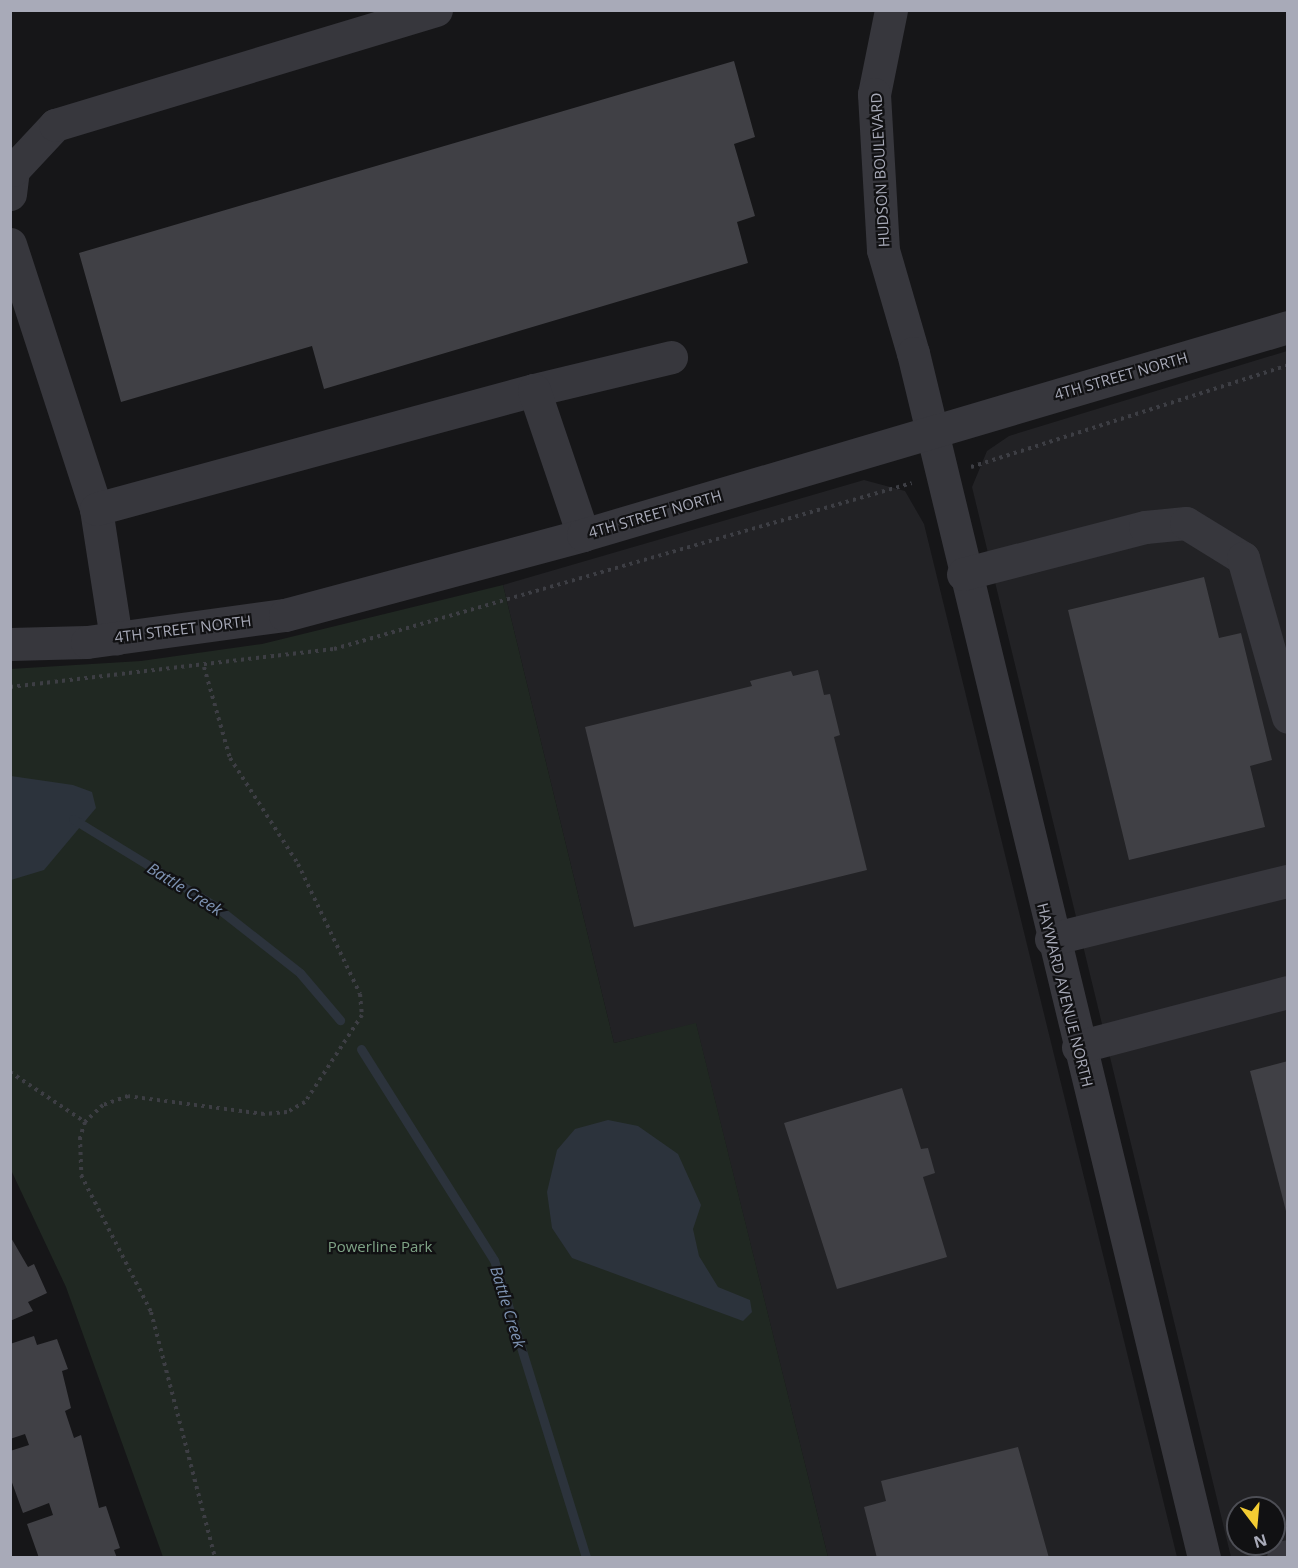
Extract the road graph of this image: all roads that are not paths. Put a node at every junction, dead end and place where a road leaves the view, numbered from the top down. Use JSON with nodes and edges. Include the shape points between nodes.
{"nodes":[{"id":1,"x":436,"y":10,"type":"edge"},
{"id":2,"x":891,"y":10,"type":"edge"},
{"id":3,"x":10,"y":194,"type":"edge"},
{"id":4,"x":10,"y":244,"type":"edge"},
{"id":5,"x":1287,"y":327,"type":"edge"},
{"id":6,"x":671,"y":357,"type":"dead end"},
{"id":7,"x":534,"y":390,"type":"junction"},
{"id":8,"x":931,"y":432,"type":"junction"},
{"id":9,"x":96,"y":509,"type":"junction"},
{"id":10,"x":583,"y":536,"type":"junction"},
{"id":11,"x":963,"y":574,"type":"junction"},
{"id":12,"x":116,"y":638,"type":"junction"},
{"id":13,"x":10,"y":644,"type":"edge"},
{"id":14,"x":1287,"y":717,"type":"edge"},
{"id":15,"x":1287,"y":881,"type":"edge"},
{"id":16,"x":1051,"y":939,"type":"junction"},
{"id":17,"x":1287,"y":992,"type":"edge"},
{"id":18,"x":1078,"y":1047,"type":"junction"},
{"id":19,"x":1287,"y":1556,"type":"edge"},
{"id":20,"x":1204,"y":1557,"type":"edge"},
{"id":21,"x":1282,"y":1557,"type":"edge"}],
"edges":[{"from":1,"to":3,"type":"street","via":[[55,125],[13,170]]},
{"from":2,"to":8,"type":"street","name":"HUDSON BOULEVARD","via":[[874,94],[883,250]]},
{"from":4,"to":9,"type":"street"},
{"from":5,"to":8,"type":"street","name":"4TH STREET NORTH"},
{"from":6,"to":7,"type":"street"},
{"from":7,"to":9,"type":"street"},
{"from":7,"to":10,"type":"street"},
{"from":8,"to":10,"type":"street","name":"4TH STREET NORTH"},
{"from":8,"to":11,"type":"street","name":"HAYWARD AVENUE NORTH"},
{"from":9,"to":12,"type":"street"},
{"from":10,"to":12,"type":"street","name":"4TH STREET NORTH","via":[[285,615]]},
{"from":11,"to":14,"type":"street","via":[[1145,527],[1186,523],[1243,558]]},
{"from":11,"to":16,"type":"street","name":"HAYWARD AVENUE NORTH"},
{"from":12,"to":13,"type":"street","name":"4TH STREET NORTH"},
{"from":15,"to":16,"type":"street"},
{"from":16,"to":18,"type":"street","name":"HAYWARD AVENUE NORTH"},
{"from":17,"to":18,"type":"street"},
{"from":18,"to":20,"type":"street","name":"HAYWARD AVENUE NORTH"},
{"from":19,"to":21,"type":"street"}]}
